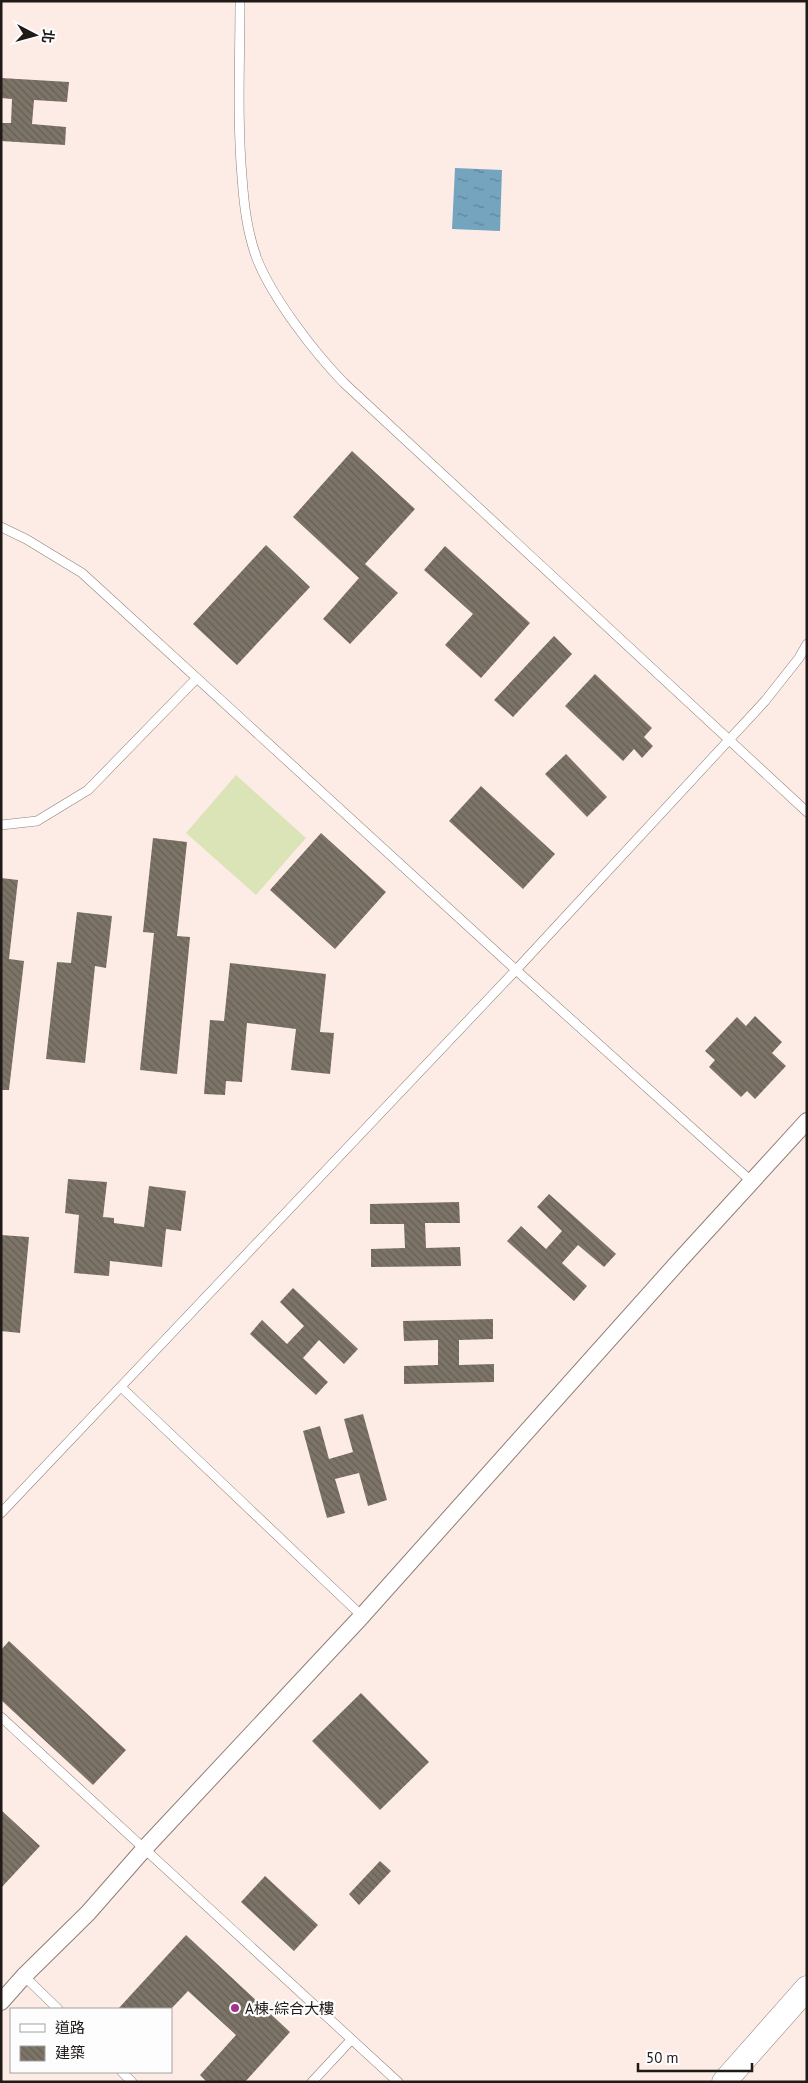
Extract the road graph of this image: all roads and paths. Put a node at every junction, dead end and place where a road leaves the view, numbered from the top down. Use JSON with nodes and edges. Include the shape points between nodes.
{"nodes":[{"id":1,"x":240,"y":1,"type":"edge"},
{"id":2,"x":1,"y":527,"type":"edge"},
{"id":3,"x":807,"y":644,"type":"edge"},
{"id":4,"x":197,"y":678,"type":"junction"},
{"id":5,"x":728,"y":740,"type":"junction"},
{"id":6,"x":807,"y":812,"type":"edge"},
{"id":7,"x":1,"y":825,"type":"edge"},
{"id":8,"x":516,"y":970,"type":"junction"},
{"id":9,"x":807,"y":1121,"type":"edge"},
{"id":10,"x":751,"y":1182,"type":"junction"},
{"id":11,"x":121,"y":1387,"type":"junction"},
{"id":12,"x":1,"y":1513,"type":"edge"},
{"id":13,"x":362,"y":1616,"type":"junction"},
{"id":14,"x":1,"y":1717,"type":"edge"},
{"id":15,"x":145,"y":1848,"type":"junction"},
{"id":16,"x":24,"y":1976,"type":"junction"},
{"id":17,"x":807,"y":1988,"type":"edge"},
{"id":18,"x":1,"y":2002,"type":"edge"},
{"id":19,"x":57,"y":2008,"type":"edge"},
{"id":20,"x":350,"y":2040,"type":"junction"},
{"id":21,"x":123,"y":2073,"type":"edge"},
{"id":22,"x":132,"y":2082,"type":"edge"},
{"id":23,"x":312,"y":2082,"type":"edge"},
{"id":24,"x":398,"y":2082,"type":"edge"},
{"id":25,"x":724,"y":2082,"type":"edge"}],
"edges":[{"from":1,"to":5,"type":"lane","via":[[239,143],[245,216],[257,259],[273,289],[324,363],[344,383]]},
{"from":2,"to":4,"type":"lane","via":[[82,573]]},
{"from":3,"to":5,"type":"lane","via":[[765,701]]},
{"from":4,"to":7,"type":"lane","via":[[88,790],[37,821]]},
{"from":4,"to":8,"type":"lane"},
{"from":5,"to":6,"type":"lane"},
{"from":5,"to":8,"type":"lane"},
{"from":8,"to":10,"type":"lane"},
{"from":8,"to":11,"type":"lane"},
{"from":9,"to":10,"type":"street"},
{"from":10,"to":13,"type":"street"},
{"from":11,"to":12,"type":"lane"},
{"from":11,"to":13,"type":"lane"},
{"from":13,"to":15,"type":"street"},
{"from":14,"to":15,"type":"lane"},
{"from":15,"to":16,"type":"street","via":[[88,1913]]},
{"from":15,"to":20,"type":"lane"},
{"from":16,"to":18,"type":"street"},
{"from":16,"to":19,"type":"lane"},
{"from":17,"to":25,"type":"street"},
{"from":20,"to":23,"type":"lane"},
{"from":20,"to":24,"type":"lane"},
{"from":21,"to":22,"type":"lane"}]}
